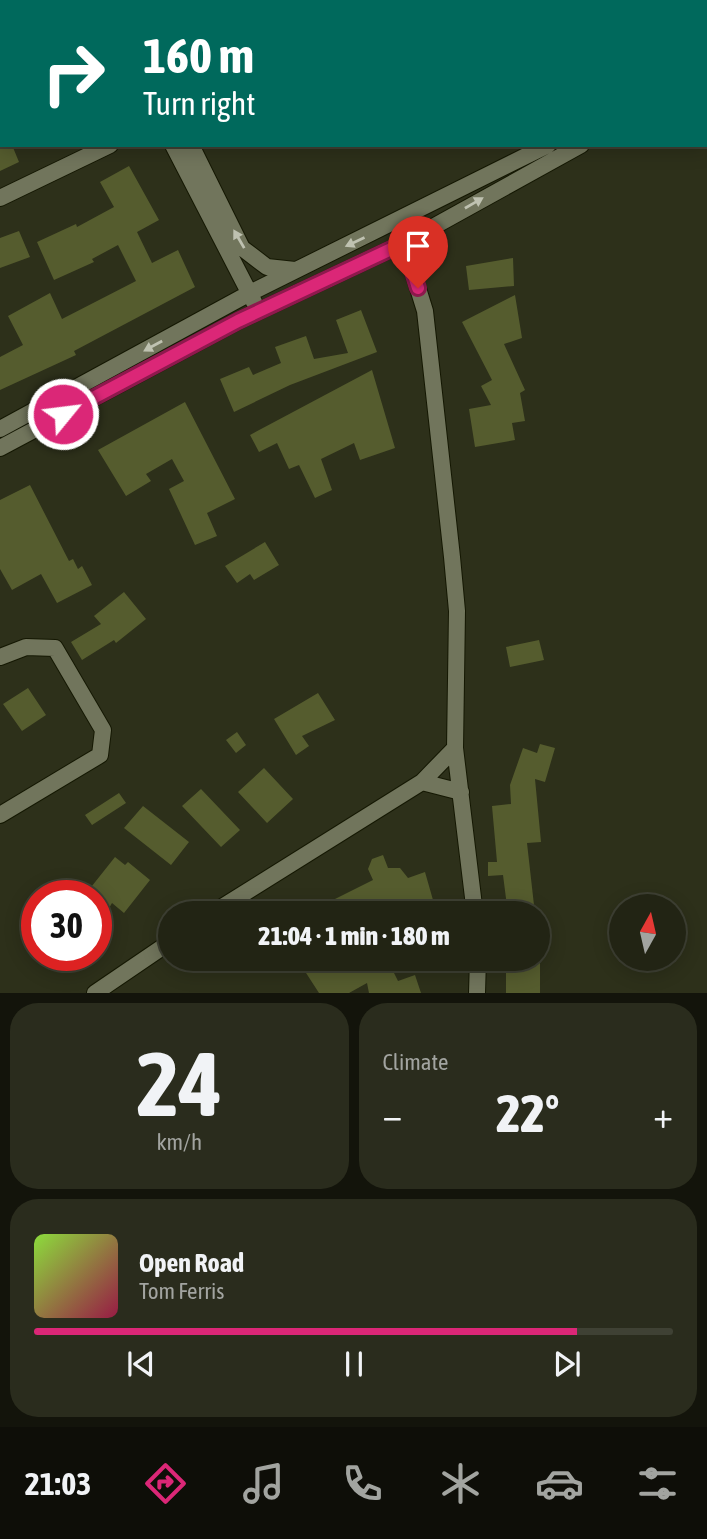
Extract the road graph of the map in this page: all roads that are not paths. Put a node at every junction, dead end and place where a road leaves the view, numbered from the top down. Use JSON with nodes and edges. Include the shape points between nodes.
{"nodes":[{"id":1,"x":106,"y":147,"type":"edge"},
{"id":2,"x":174,"y":147,"type":"edge"},
{"id":3,"x":192,"y":147,"type":"edge"},
{"id":4,"x":577,"y":147,"type":"edge"},
{"id":5,"x":525,"y":150,"type":"edge"},
{"id":6,"x":0,"y":198,"type":"edge"},
{"id":7,"x":404,"y":243,"type":"junction"},
{"id":8,"x":295,"y":270,"type":"junction"},
{"id":9,"x":250,"y":293,"type":"junction"},
{"id":10,"x":258,"y":312,"type":"junction"},
{"id":11,"x":0,"y":429,"type":"edge"},
{"id":12,"x":0,"y":448,"type":"edge"},
{"id":13,"x":0,"y":657,"type":"edge"},
{"id":14,"x":455,"y":748,"type":"junction"},
{"id":15,"x":422,"y":782,"type":"junction"},
{"id":16,"x":461,"y":792,"type":"junction"},
{"id":17,"x":0,"y":815,"type":"edge"},
{"id":18,"x":232,"y":901,"type":"edge"},
{"id":19,"x":474,"y":901,"type":"edge"},
{"id":20,"x":158,"y":950,"type":"edge"},
{"id":21,"x":478,"y":971,"type":"edge"},
{"id":22,"x":95,"y":993,"type":"edge"},
{"id":23,"x":477,"y":993,"type":"edge"}],
"edges":[{"from":1,"to":6,"type":"street"},
{"from":2,"to":9,"type":"street"},
{"from":8,"to":3,"type":"street","one_way":true,"via":[[267,267],[242,248]]},
{"from":7,"to":4,"type":"street","one_way":true},
{"from":5,"to":8,"type":"street","one_way":true},
{"from":7,"to":10,"type":"street"},
{"from":7,"to":14,"type":"street","via":[[425,311],[452,557],[457,611]]},
{"from":8,"to":9,"type":"street"},
{"from":9,"to":10,"type":"street"},
{"from":9,"to":11,"type":"street","one_way":true},
{"from":10,"to":12,"type":"street"},
{"from":13,"to":17,"type":"street","via":[[26,647],[55,648],[103,730],[104,741],[100,755]]},
{"from":14,"to":15,"type":"street"},
{"from":14,"to":16,"type":"street"},
{"from":15,"to":16,"type":"street"},
{"from":15,"to":18,"type":"street"},
{"from":16,"to":19,"type":"street"},
{"from":20,"to":22,"type":"street"},
{"from":21,"to":23,"type":"street"}]}
